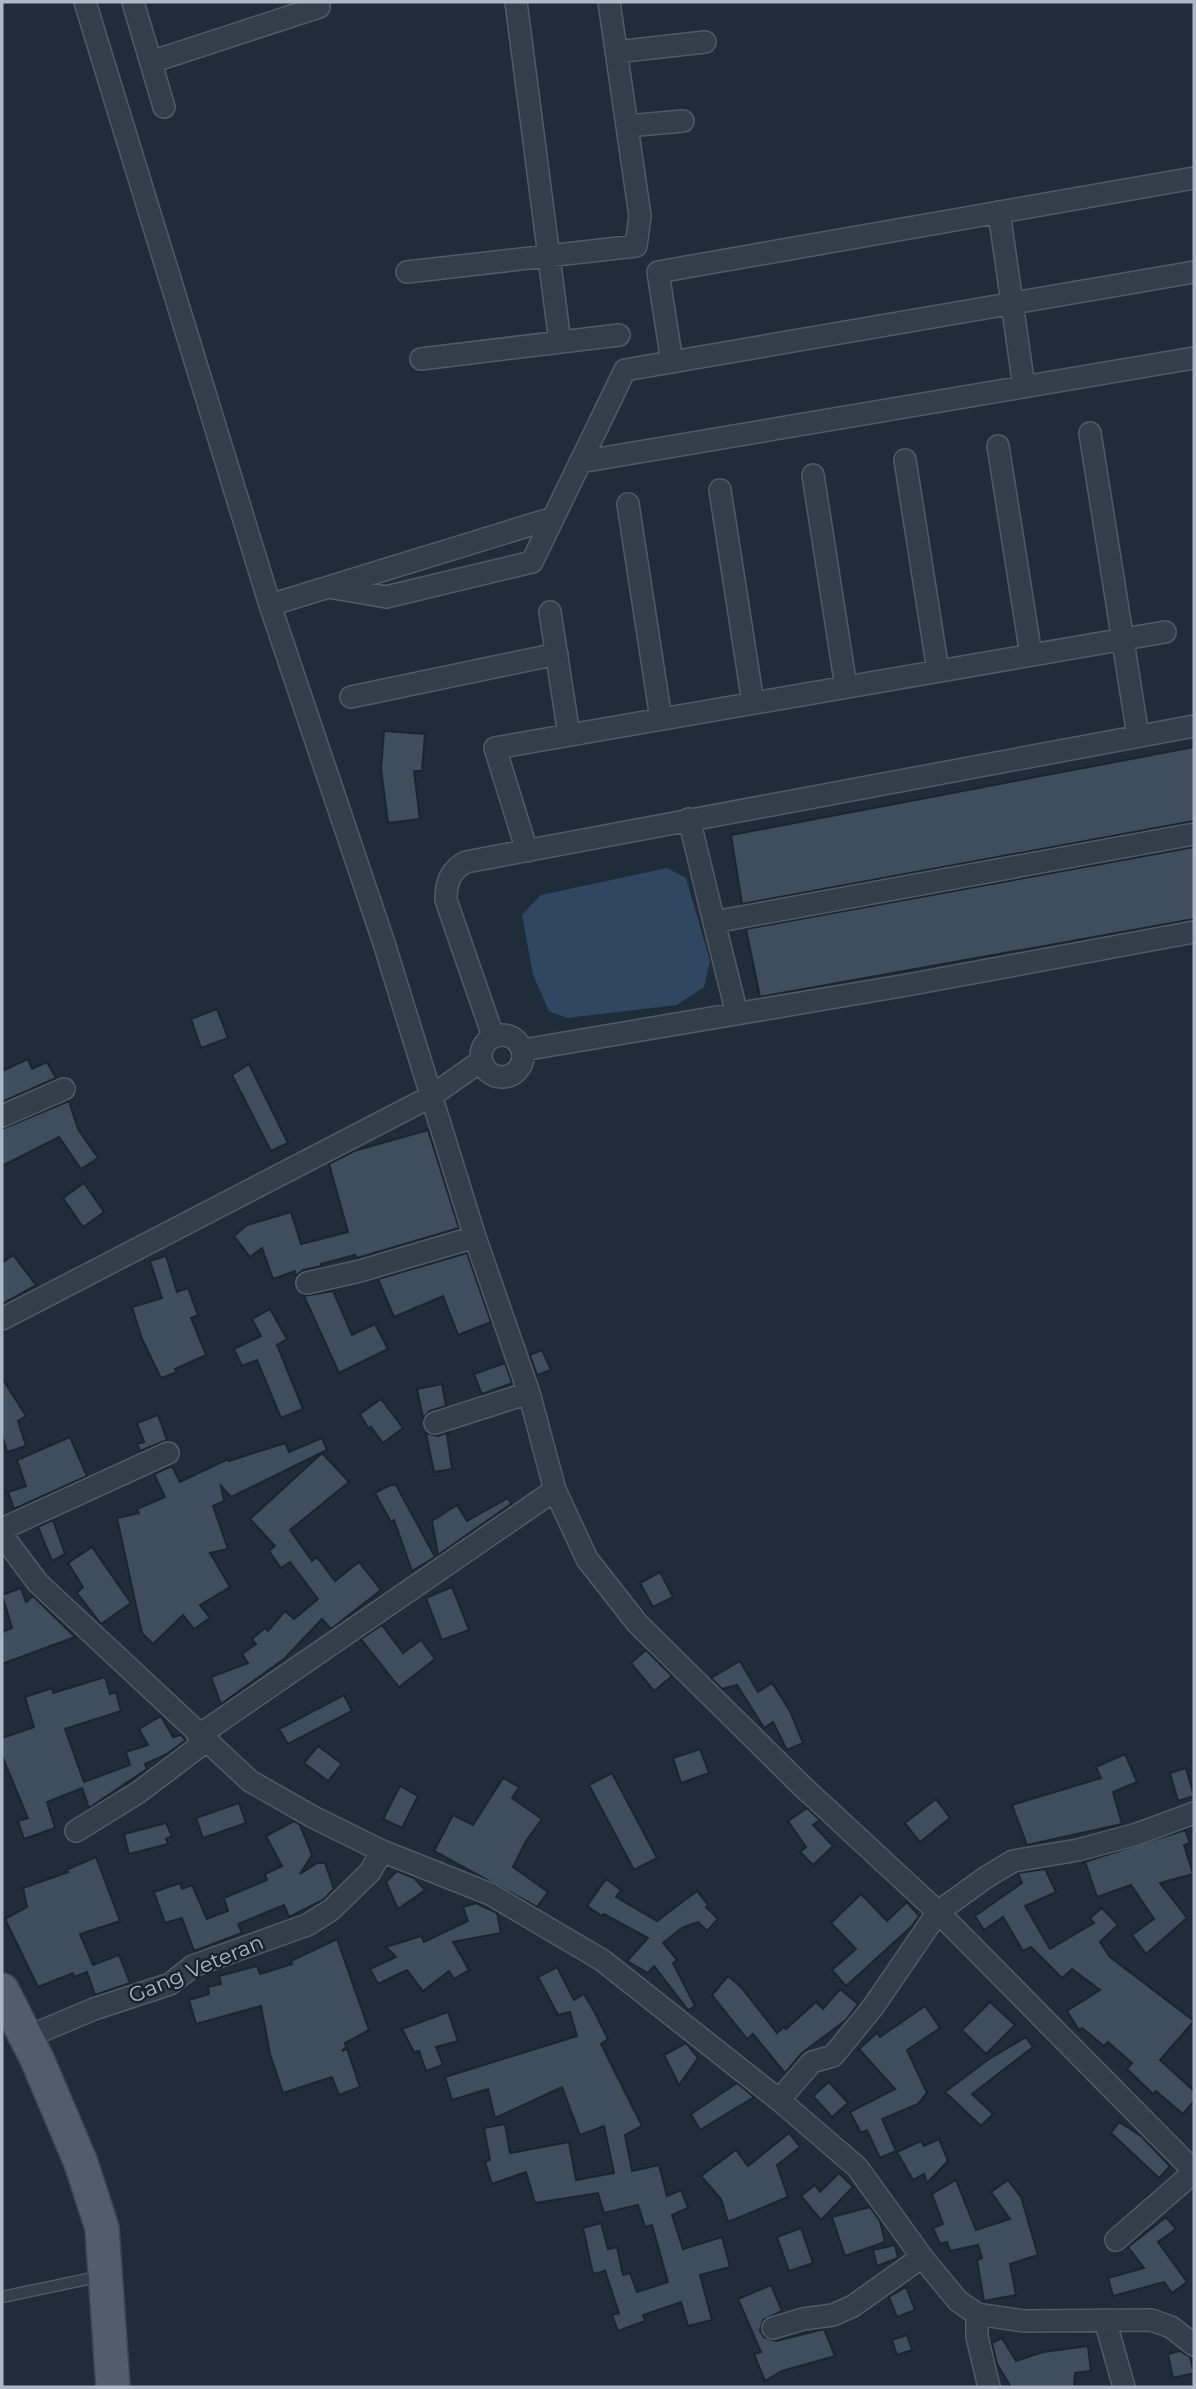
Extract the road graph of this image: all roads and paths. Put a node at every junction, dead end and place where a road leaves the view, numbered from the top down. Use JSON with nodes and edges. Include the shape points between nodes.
{"nodes":[{"id":1,"x":85,"y":2,"type":"edge"},
{"id":2,"x":133,"y":2,"type":"edge"},
{"id":3,"x":516,"y":2,"type":"edge"},
{"id":4,"x":609,"y":2,"type":"edge"},
{"id":5,"x":319,"y":7,"type":"dead end"},
{"id":6,"x":705,"y":42,"type":"dead end"},
{"id":7,"x":616,"y":52,"type":"junction"},
{"id":8,"x":151,"y":62,"type":"junction"},
{"id":9,"x":164,"y":107,"type":"dead end"},
{"id":10,"x":683,"y":121,"type":"dead end"},
{"id":11,"x":627,"y":126,"type":"junction"},
{"id":12,"x":1194,"y":178,"type":"edge"},
{"id":13,"x":999,"y":212,"type":"junction"},
{"id":14,"x":549,"y":256,"type":"junction"},
{"id":15,"x":407,"y":272,"type":"dead end"},
{"id":16,"x":1194,"y":272,"type":"edge"},
{"id":17,"x":1012,"y":303,"type":"junction"},
{"id":18,"x":619,"y":335,"type":"dead end"},
{"id":19,"x":560,"y":342,"type":"junction"},
{"id":20,"x":1194,"y":358,"type":"edge"},
{"id":21,"x":421,"y":359,"type":"dead end"},
{"id":22,"x":672,"y":362,"type":"junction"},
{"id":23,"x":1024,"y":387,"type":"junction"},
{"id":24,"x":1090,"y":433,"type":"dead end"},
{"id":25,"x":998,"y":446,"type":"dead end"},
{"id":26,"x":905,"y":460,"type":"dead end"},
{"id":27,"x":580,"y":462,"type":"junction"},
{"id":28,"x":813,"y":475,"type":"dead end"},
{"id":29,"x":720,"y":489,"type":"dead end"},
{"id":30,"x":628,"y":504,"type":"dead end"},
{"id":31,"x":553,"y":518,"type":"junction"},
{"id":32,"x":328,"y":587,"type":"junction"},
{"id":33,"x":270,"y":606,"type":"junction"},
{"id":34,"x":550,"y":612,"type":"dead end"},
{"id":35,"x":1166,"y":632,"type":"dead end"},
{"id":36,"x":1124,"y":639,"type":"junction"},
{"id":37,"x":557,"y":654,"type":"junction"},
{"id":38,"x":1031,"y":655,"type":"junction"},
{"id":39,"x":938,"y":671,"type":"junction"},
{"id":40,"x":846,"y":687,"type":"junction"},
{"id":41,"x":351,"y":697,"type":"dead end"},
{"id":42,"x":753,"y":703,"type":"junction"},
{"id":43,"x":661,"y":719,"type":"junction"},
{"id":44,"x":1194,"y":726,"type":"edge"},
{"id":45,"x":569,"y":735,"type":"junction"},
{"id":46,"x":1139,"y":736,"type":"junction"},
{"id":47,"x":689,"y":819,"type":"junction"},
{"id":48,"x":1194,"y":834,"type":"edge"},
{"id":49,"x":527,"y":851,"type":"junction"},
{"id":50,"x":713,"y":922,"type":"junction"},
{"id":51,"x":1194,"y":932,"type":"edge"},
{"id":52,"x":737,"y":1014,"type":"junction"},
{"id":53,"x":493,"y":1036,"type":"junction"},
{"id":54,"x":523,"y":1050,"type":"junction"},
{"id":55,"x":481,"y":1061,"type":"junction"},
{"id":56,"x":64,"y":1088,"type":"dead end"},
{"id":57,"x":430,"y":1097,"type":"junction"},
{"id":58,"x":2,"y":1116,"type":"edge"},
{"id":59,"x":475,"y":1237,"type":"junction"},
{"id":60,"x":307,"y":1283,"type":"dead end"},
{"id":61,"x":2,"y":1319,"type":"edge"},
{"id":62,"x":529,"y":1393,"type":"junction"},
{"id":63,"x":435,"y":1423,"type":"dead end"},
{"id":64,"x":168,"y":1454,"type":"dead end"},
{"id":65,"x":555,"y":1490,"type":"junction"},
{"id":66,"x":2,"y":1529,"type":"edge"},
{"id":67,"x":2,"y":1535,"type":"edge"},
{"id":68,"x":202,"y":1739,"type":"junction"},
{"id":69,"x":1194,"y":1813,"type":"edge"},
{"id":70,"x":76,"y":1831,"type":"dead end"},
{"id":71,"x":382,"y":1851,"type":"junction"},
{"id":72,"x":939,"y":1912,"type":"junction"},
{"id":73,"x":2,"y":1990,"type":"edge"},
{"id":74,"x":25,"y":2038,"type":"junction"},
{"id":75,"x":779,"y":2100,"type":"junction"},
{"id":76,"x":1194,"y":2171,"type":"edge"},
{"id":77,"x":1116,"y":2240,"type":"dead end"},
{"id":78,"x":922,"y":2257,"type":"junction"},
{"id":79,"x":95,"y":2277,"type":"junction"},
{"id":80,"x":2,"y":2297,"type":"edge"},
{"id":81,"x":977,"y":2314,"type":"junction"},
{"id":82,"x":1105,"y":2320,"type":"junction"},
{"id":83,"x":773,"y":2328,"type":"dead end"},
{"id":84,"x":1194,"y":2345,"type":"edge"},
{"id":85,"x":113,"y":2387,"type":"edge"},
{"id":86,"x":989,"y":2387,"type":"edge"},
{"id":87,"x":1124,"y":2387,"type":"edge"}],
"edges":[{"from":1,"to":33,"type":"street"},
{"from":2,"to":8,"type":"street"},
{"from":3,"to":14,"type":"street"},
{"from":4,"to":7,"type":"street"},
{"from":5,"to":8,"type":"street"},
{"from":6,"to":7,"type":"street"},
{"from":7,"to":11,"type":"street"},
{"from":8,"to":9,"type":"street"},
{"from":10,"to":11,"type":"street"},
{"from":11,"to":14,"type":"street","via":[[640,216],[636,246]]},
{"from":12,"to":13,"type":"street"},
{"from":13,"to":17,"type":"street"},
{"from":13,"to":22,"type":"street","via":[[658,272]]},
{"from":14,"to":15,"type":"street"},
{"from":14,"to":19,"type":"street"},
{"from":16,"to":17,"type":"street"},
{"from":17,"to":22,"type":"street"},
{"from":17,"to":23,"type":"street"},
{"from":18,"to":19,"type":"street"},
{"from":19,"to":21,"type":"street"},
{"from":20,"to":23,"type":"street"},
{"from":22,"to":27,"type":"street","via":[[625,370]]},
{"from":23,"to":27,"type":"street"},
{"from":24,"to":36,"type":"street"},
{"from":25,"to":38,"type":"street"},
{"from":26,"to":39,"type":"street"},
{"from":27,"to":31,"type":"street"},
{"from":28,"to":40,"type":"street"},
{"from":29,"to":42,"type":"street"},
{"from":30,"to":43,"type":"street"},
{"from":31,"to":32,"type":"street"},
{"from":31,"to":32,"type":"street","via":[[532,562],[386,597]]},
{"from":32,"to":33,"type":"street"},
{"from":33,"to":57,"type":"street","via":[[383,940]]},
{"from":34,"to":37,"type":"street"},
{"from":35,"to":36,"type":"street"},
{"from":36,"to":38,"type":"street"},
{"from":36,"to":46,"type":"street"},
{"from":37,"to":41,"type":"street"},
{"from":37,"to":45,"type":"street"},
{"from":38,"to":39,"type":"street"},
{"from":39,"to":40,"type":"street"},
{"from":40,"to":42,"type":"street"},
{"from":42,"to":43,"type":"street"},
{"from":43,"to":45,"type":"street"},
{"from":44,"to":46,"type":"street"},
{"from":45,"to":49,"type":"street","via":[[495,748]]},
{"from":46,"to":47,"type":"street"},
{"from":47,"to":49,"type":"street"},
{"from":47,"to":50,"type":"street"},
{"from":48,"to":50,"type":"street"},
{"from":49,"to":53,"type":"street","via":[[466,862],[455,867],[446,886],[446,900]]},
{"from":50,"to":52,"type":"street"},
{"from":51,"to":52,"type":"street"},
{"from":52,"to":54,"type":"street"},
{"from":53,"to":54,"type":"street","via":[[514,1038]]},
{"from":53,"to":55,"type":"street","via":[[483,1046]]},
{"from":54,"to":55,"type":"street","via":[[522,1065],[504,1077],[490,1073]]},
{"from":55,"to":57,"type":"street"},
{"from":56,"to":58,"type":"street"},
{"from":57,"to":59,"type":"street"},
{"from":57,"to":61,"type":"street"},
{"from":59,"to":60,"type":"street"},
{"from":59,"to":62,"type":"street"},
{"from":62,"to":63,"type":"street"},
{"from":62,"to":65,"type":"street"},
{"from":64,"to":66,"type":"street"},
{"from":65,"to":68,"type":"street"},
{"from":65,"to":72,"type":"street","via":[[586,1559],[637,1623],[802,1786]]},
{"from":67,"to":68,"type":"street","via":[[38,1583]]},
{"from":68,"to":70,"type":"street","via":[[139,1792]]},
{"from":68,"to":71,"type":"street","via":[[250,1781]]},
{"from":69,"to":72,"type":"street","via":[[1078,1850],[1013,1861]]},
{"from":71,"to":74,"type":"street","name":"Gang Veteran","via":[[370,1872],[331,1910],[307,1925],[193,1966],[170,1984]]},
{"from":71,"to":75,"type":"street","via":[[489,1894],[602,1960]]},
{"from":72,"to":75,"type":"street","via":[[833,2056],[812,2062]]},
{"from":72,"to":76,"type":"street"},
{"from":73,"to":74,"type":"main road"},
{"from":74,"to":79,"type":"main road","via":[[81,2163],[102,2228]]},
{"from":75,"to":78,"type":"street","via":[[857,2167]]},
{"from":76,"to":77,"type":"street"},
{"from":78,"to":81,"type":"street","via":[[958,2301]]},
{"from":78,"to":83,"type":"street","via":[[853,2306]]},
{"from":79,"to":80,"type":"lane"},
{"from":79,"to":85,"type":"main road"},
{"from":81,"to":82,"type":"street","via":[[1024,2321]]},
{"from":81,"to":86,"type":"street","via":[[977,2337]]},
{"from":82,"to":84,"type":"street","via":[[1151,2320]]},
{"from":82,"to":87,"type":"street"}]}
